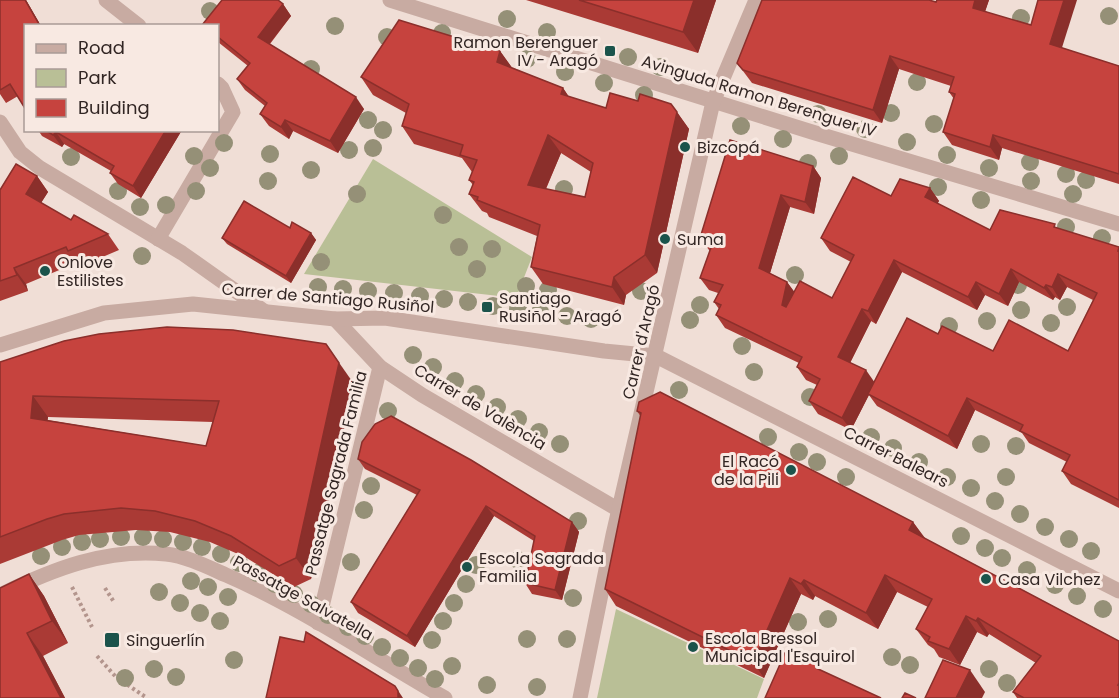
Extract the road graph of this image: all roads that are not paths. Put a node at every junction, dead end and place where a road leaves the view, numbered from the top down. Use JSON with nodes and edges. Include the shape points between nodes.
{"nodes":[{"id":1,"x":106,"y":0,"type":"edge"},
{"id":2,"x":390,"y":0,"type":"edge"},
{"id":3,"x":756,"y":0,"type":"edge"},
{"id":4,"x":136,"y":24,"type":"edge"},
{"id":5,"x":219,"y":85,"type":"edge"},
{"id":6,"x":713,"y":102,"type":"junction"},
{"id":7,"x":0,"y":122,"type":"edge"},
{"id":8,"x":1119,"y":224,"type":"edge"},
{"id":9,"x":158,"y":239,"type":"junction"},
{"id":10,"x":265,"y":311,"type":"junction"},
{"id":11,"x":335,"y":319,"type":"junction"},
{"id":12,"x":0,"y":345,"type":"edge"},
{"id":13,"x":656,"y":356,"type":"junction"},
{"id":14,"x":380,"y":367,"type":"junction"},
{"id":15,"x":619,"y":510,"type":"junction"},
{"id":16,"x":1119,"y":591,"type":"edge"},
{"id":17,"x":0,"y":595,"type":"edge"},
{"id":18,"x":318,"y":623,"type":"junction"},
{"id":19,"x":445,"y":698,"type":"edge"},
{"id":20,"x":580,"y":698,"type":"edge"}],
"edges":[{"from":1,"to":4,"type":"street"},
{"from":2,"to":6,"type":"street","name":"Avinguda Ramon Berenguer IV"},
{"from":3,"to":6,"type":"street","name":"Carrer d'Aragó"},
{"from":5,"to":9,"type":"street","via":[[233,112]]},
{"from":6,"to":8,"type":"street","name":"Avinguda Ramon Berenguer IV"},
{"from":6,"to":13,"type":"street","name":"Carrer d'Aragó"},
{"from":7,"to":9,"type":"street","via":[[20,152],[40,168]]},
{"from":9,"to":10,"type":"street"},
{"from":10,"to":11,"type":"street","name":"Carrer de Santiago Rusiñol"},
{"from":10,"to":12,"type":"street","name":"Carrer de Santiago Rusiñol","via":[[193,304],[104,313]]},
{"from":11,"to":13,"type":"street","name":"Carrer de Santiago Rusiñol","via":[[384,318]]},
{"from":11,"to":14,"type":"street","name":"Carrer de València"},
{"from":13,"to":15,"type":"street","name":"Carrer d'Aragó"},
{"from":13,"to":16,"type":"street","name":"Carrer Balears"},
{"from":14,"to":15,"type":"street","name":"Carrer de València"},
{"from":14,"to":18,"type":"street","name":"Passatge Sagrada Familia"},
{"from":15,"to":20,"type":"street","name":"Carrer d'Aragó"},
{"from":17,"to":18,"type":"street","name":"Passatge Salvatella","via":[[73,562],[132,553],[168,554],[253,587]]},
{"from":18,"to":19,"type":"street","name":"Passatge Salvatella"}]}
